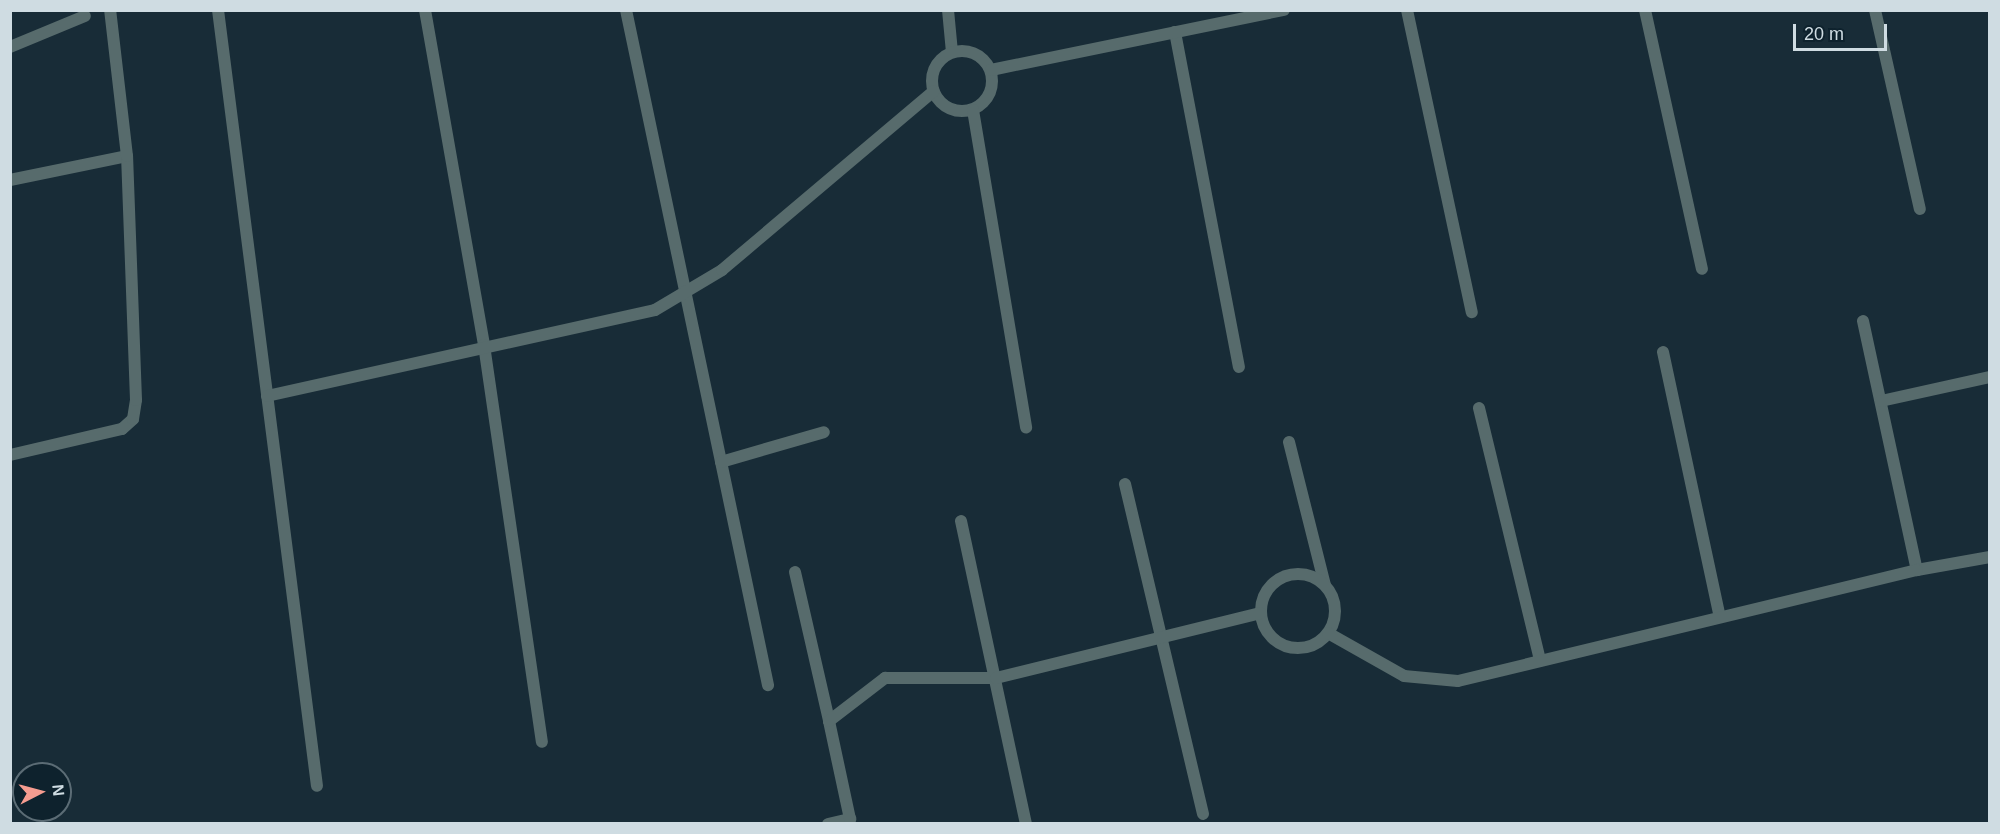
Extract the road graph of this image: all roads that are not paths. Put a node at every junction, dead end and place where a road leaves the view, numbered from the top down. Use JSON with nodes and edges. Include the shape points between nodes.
{"nodes":[{"id":1,"x":110,"y":10,"type":"edge"},
{"id":2,"x":218,"y":10,"type":"edge"},
{"id":3,"x":425,"y":10,"type":"edge"},
{"id":4,"x":626,"y":10,"type":"edge"},
{"id":5,"x":948,"y":10,"type":"edge"},
{"id":6,"x":1284,"y":10,"type":"edge"},
{"id":7,"x":1407,"y":10,"type":"edge"},
{"id":8,"x":1645,"y":10,"type":"edge"},
{"id":9,"x":1875,"y":10,"type":"edge"},
{"id":10,"x":85,"y":16,"type":"dead end"},
{"id":11,"x":1175,"y":33,"type":"junction"},
{"id":12,"x":10,"y":47,"type":"edge"},
{"id":13,"x":952,"y":52,"type":"junction"},
{"id":14,"x":991,"y":70,"type":"junction"},
{"id":15,"x":934,"y":91,"type":"junction"},
{"id":16,"x":973,"y":110,"type":"junction"},
{"id":17,"x":127,"y":156,"type":"junction"},
{"id":18,"x":10,"y":180,"type":"edge"},
{"id":19,"x":1920,"y":209,"type":"dead end"},
{"id":20,"x":1702,"y":270,"type":"dead end"},
{"id":21,"x":686,"y":291,"type":"junction"},
{"id":22,"x":1472,"y":312,"type":"dead end"},
{"id":23,"x":1863,"y":321,"type":"dead end"},
{"id":24,"x":484,"y":345,"type":"junction"},
{"id":25,"x":1664,"y":352,"type":"dead end"},
{"id":26,"x":1239,"y":367,"type":"dead end"},
{"id":27,"x":1989,"y":377,"type":"edge"},
{"id":28,"x":267,"y":396,"type":"junction"},
{"id":29,"x":1881,"y":401,"type":"junction"},
{"id":30,"x":1479,"y":408,"type":"dead end"},
{"id":31,"x":1026,"y":428,"type":"dead end"},
{"id":32,"x":824,"y":432,"type":"dead end"},
{"id":33,"x":1289,"y":442,"type":"dead end"},
{"id":34,"x":10,"y":455,"type":"edge"},
{"id":35,"x":721,"y":462,"type":"junction"},
{"id":36,"x":1125,"y":484,"type":"dead end"},
{"id":37,"x":961,"y":521,"type":"dead end"},
{"id":38,"x":1989,"y":556,"type":"edge"},
{"id":39,"x":1917,"y":570,"type":"junction"},
{"id":40,"x":795,"y":572,"type":"dead end"},
{"id":41,"x":1324,"y":585,"type":"junction"},
{"id":42,"x":1260,"y":613,"type":"junction"},
{"id":43,"x":1720,"y":617,"type":"junction"},
{"id":44,"x":1328,"y":633,"type":"junction"},
{"id":45,"x":1161,"y":637,"type":"junction"},
{"id":46,"x":1540,"y":661,"type":"junction"},
{"id":47,"x":996,"y":678,"type":"junction"},
{"id":48,"x":768,"y":685,"type":"dead end"},
{"id":49,"x":829,"y":721,"type":"junction"},
{"id":50,"x":542,"y":742,"type":"dead end"},
{"id":51,"x":316,"y":786,"type":"dead end"},
{"id":52,"x":1203,"y":814,"type":"dead end"},
{"id":53,"x":850,"y":821,"type":"edge"},
{"id":54,"x":828,"y":824,"type":"edge"},
{"id":55,"x":1026,"y":824,"type":"edge"}],
"edges":[{"from":1,"to":17,"type":"street"},
{"from":2,"to":28,"type":"street"},
{"from":3,"to":24,"type":"street"},
{"from":4,"to":21,"type":"street"},
{"from":5,"to":13,"type":"street"},
{"from":6,"to":11,"type":"street"},
{"from":7,"to":22,"type":"street"},
{"from":8,"to":20,"type":"street"},
{"from":9,"to":19,"type":"street"},
{"from":10,"to":12,"type":"street"},
{"from":11,"to":14,"type":"street"},
{"from":11,"to":26,"type":"street"},
{"from":13,"to":14,"type":"street","via":[[975,53]]},
{"from":13,"to":15,"type":"street","via":[[934,68]]},
{"from":14,"to":16,"type":"street","via":[[990,94]]},
{"from":15,"to":16,"type":"street","via":[[949,108]]},
{"from":15,"to":21,"type":"street","via":[[722,270]]},
{"from":16,"to":31,"type":"street"},
{"from":17,"to":18,"type":"street"},
{"from":17,"to":34,"type":"street","via":[[136,400],[133,419],[122,429]]},
{"from":21,"to":24,"type":"street","via":[[655,310]]},
{"from":21,"to":35,"type":"street"},
{"from":23,"to":29,"type":"street"},
{"from":24,"to":28,"type":"street"},
{"from":24,"to":50,"type":"street"},
{"from":25,"to":43,"type":"street"},
{"from":27,"to":29,"type":"street"},
{"from":28,"to":51,"type":"street"},
{"from":29,"to":39,"type":"street"},
{"from":30,"to":46,"type":"street"},
{"from":32,"to":35,"type":"street"},
{"from":33,"to":41,"type":"street"},
{"from":35,"to":48,"type":"street"},
{"from":36,"to":45,"type":"street"},
{"from":37,"to":47,"type":"street"},
{"from":38,"to":39,"type":"street"},
{"from":39,"to":43,"type":"street"},
{"from":40,"to":49,"type":"street"},
{"from":41,"to":42,"type":"street","via":[[1302,573],[1277,579],[1262,600]]},
{"from":41,"to":44,"type":"street","via":[[1335,609]]},
{"from":42,"to":44,"type":"street","via":[[1271,637],[1293,648],[1306,647]]},
{"from":42,"to":45,"type":"street"},
{"from":43,"to":46,"type":"street"},
{"from":44,"to":46,"type":"street","via":[[1404,676],[1458,681]]},
{"from":45,"to":47,"type":"street"},
{"from":45,"to":52,"type":"street"},
{"from":47,"to":49,"type":"street","via":[[885,678]]},
{"from":47,"to":55,"type":"street"},
{"from":49,"to":53,"type":"street"},
{"from":53,"to":54,"type":"street"}]}
